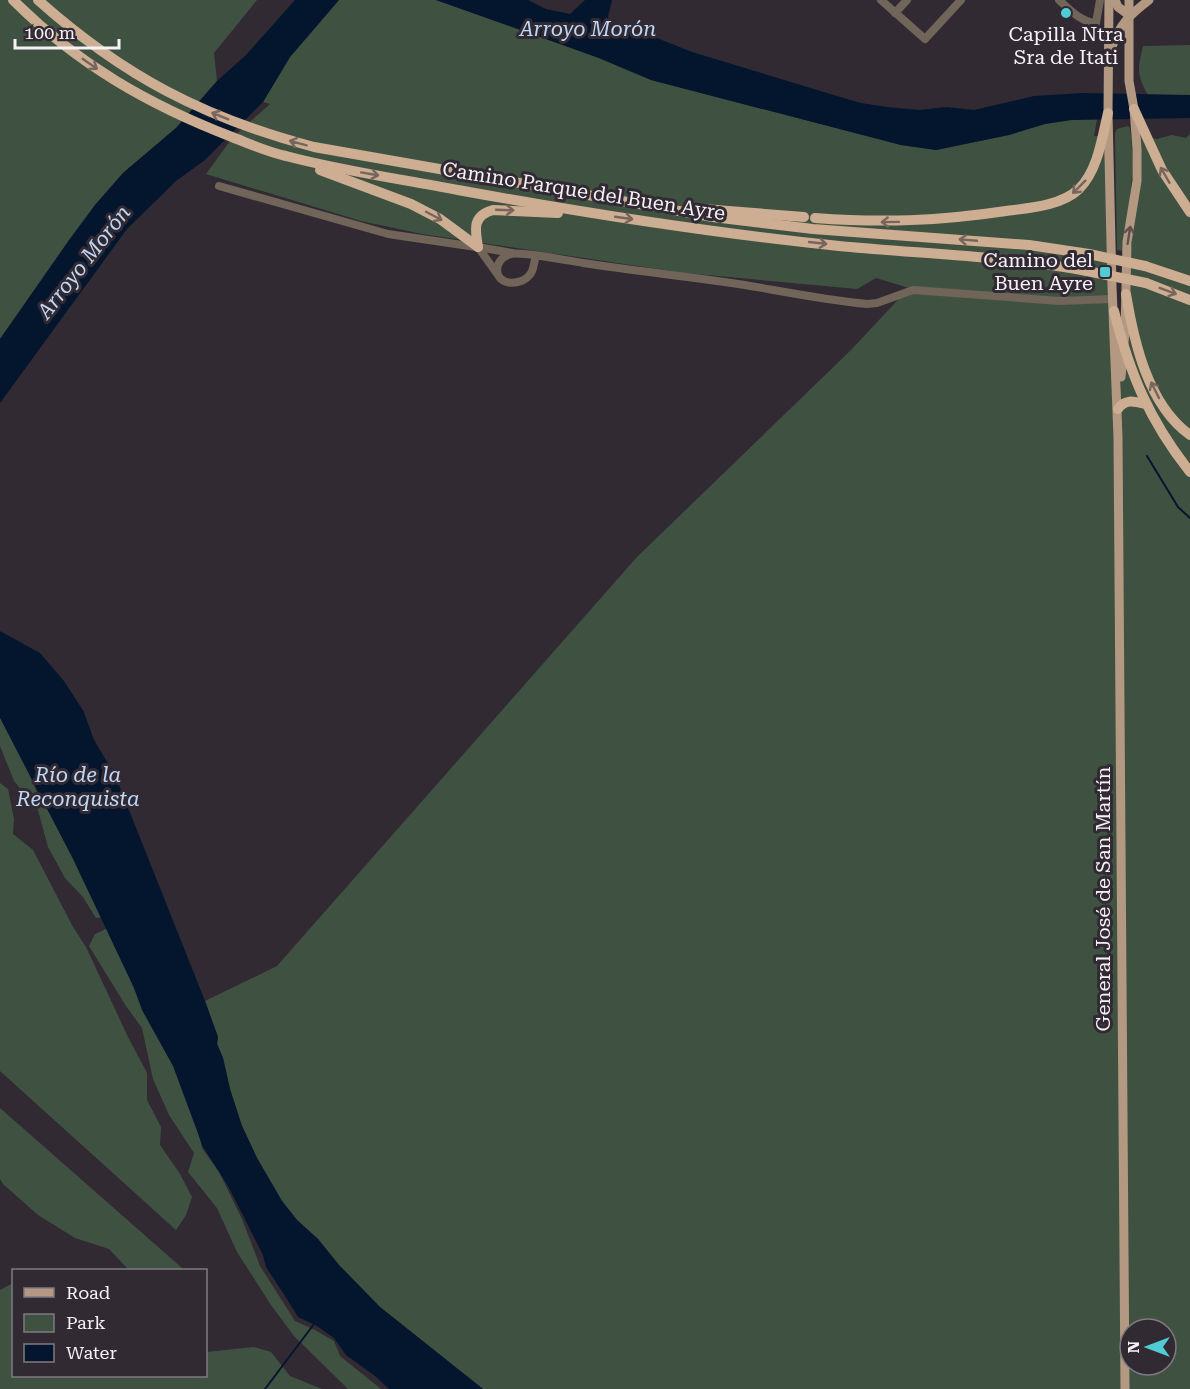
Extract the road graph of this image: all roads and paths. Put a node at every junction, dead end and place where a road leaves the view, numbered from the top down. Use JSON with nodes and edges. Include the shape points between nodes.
{"nodes":[{"id":1,"x":13,"y":0,"type":"edge"},
{"id":2,"x":38,"y":0,"type":"edge"},
{"id":3,"x":881,"y":0,"type":"edge"},
{"id":4,"x":907,"y":0,"type":"edge"},
{"id":5,"x":961,"y":0,"type":"edge"},
{"id":6,"x":1059,"y":0,"type":"edge"},
{"id":7,"x":1100,"y":0,"type":"edge"},
{"id":8,"x":1109,"y":0,"type":"edge"},
{"id":9,"x":1115,"y":0,"type":"edge"},
{"id":10,"x":1130,"y":0,"type":"edge"},
{"id":11,"x":1149,"y":0,"type":"edge"},
{"id":12,"x":895,"y":13,"type":"junction"},
{"id":13,"x":1125,"y":13,"type":"junction"},
{"id":14,"x":1110,"y":55,"type":"junction"},
{"id":15,"x":1134,"y":109,"type":"joint"},
{"id":16,"x":1108,"y":113,"type":"joint"},
{"id":17,"x":1106,"y":135,"type":"junction"},
{"id":18,"x":1140,"y":135,"type":"junction"},
{"id":19,"x":283,"y":156,"type":"junction"},
{"id":20,"x":219,"y":186,"type":"dead end"},
{"id":21,"x":623,"y":202,"type":"junction"},
{"id":22,"x":1190,"y":212,"type":"edge"},
{"id":23,"x":603,"y":214,"type":"junction"},
{"id":24,"x":478,"y":247,"type":"junction"},
{"id":25,"x":513,"y":253,"type":"junction"},
{"id":26,"x":536,"y":256,"type":"junction"},
{"id":27,"x":499,"y":276,"type":"junction"},
{"id":28,"x":1190,"y":281,"type":"edge"},
{"id":29,"x":1126,"y":294,"type":"junction"},
{"id":30,"x":1112,"y":298,"type":"junction"},
{"id":31,"x":1190,"y":300,"type":"edge"},
{"id":32,"x":1114,"y":311,"type":"junction"},
{"id":33,"x":1124,"y":352,"type":"junction"},
{"id":34,"x":1144,"y":404,"type":"junction"},
{"id":35,"x":1118,"y":409,"type":"junction"},
{"id":36,"x":1190,"y":435,"type":"edge"},
{"id":37,"x":1190,"y":472,"type":"edge"},
{"id":38,"x":1125,"y":1389,"type":"edge"}],
"edges":[{"from":1,"to":19,"type":"highway","name":"Camino Parque del Buen Ayre","one_way":true,"via":[[61,43],[149,102]]},
{"from":21,"to":2,"type":"highway","name":"Camino Parque del Buen Ayre","one_way":true,"via":[[340,153],[273,136],[194,106],[141,78]]},
{"from":3,"to":12,"type":"street"},
{"from":4,"to":12,"type":"street"},
{"from":5,"to":12,"type":"street","via":[[925,39]]},
{"from":6,"to":7,"type":"street","via":[[1076,15],[1096,23]]},
{"from":8,"to":14,"type":"main road"},
{"from":9,"to":13,"type":"main road"},
{"from":10,"to":13,"type":"main road"},
{"from":11,"to":13,"type":"main road"},
{"from":13,"to":14,"type":"main road"},
{"from":13,"to":15,"type":"main road"},
{"from":14,"to":16,"type":"main road"},
{"from":15,"to":18,"type":"highway"},
{"from":16,"to":17,"type":"highway"},
{"from":17,"to":21,"type":"highway","one_way":true,"via":[[1086,181],[1069,196],[1043,205],[968,217],[868,222]]},
{"from":17,"to":30,"type":"main road","name":"General José de San Martín"},
{"from":22,"to":18,"type":"highway","one_way":true},
{"from":29,"to":18,"type":"main road","name":"General José de San Martín","one_way":true,"via":[[1127,242]]},
{"from":19,"to":23,"type":"highway","name":"Camino Parque del Buen Ayre","one_way":true},
{"from":19,"to":24,"type":"highway","one_way":true,"via":[[411,204],[440,219]]},
{"from":20,"to":24,"type":"street","via":[[379,232]]},
{"from":28,"to":21,"type":"highway","name":"Camino Parque del Buen Ayre","one_way":true,"bridge":true,"via":[[1145,266],[1059,249],[813,229]]},
{"from":24,"to":23,"type":"highway","one_way":true,"via":[[475,227],[484,214],[494,210]]},
{"from":23,"to":31,"type":"highway","name":"Camino Parque del Buen Ayre","one_way":true,"bridge":true,"via":[[722,233],[1014,260],[1146,283]]},
{"from":24,"to":25,"type":"street"},
{"from":24,"to":27,"type":"street"},
{"from":25,"to":26,"type":"street"},
{"from":25,"to":27,"type":"street","via":[[498,265]]},
{"from":26,"to":27,"type":"street","via":[[531,273],[520,283],[511,284]]},
{"from":26,"to":30,"type":"street","via":[[867,304],[913,290],[1036,300]]},
{"from":29,"to":33,"type":"main road","name":"General José de San Martín"},
{"from":36,"to":29,"type":"highway","one_way":true,"via":[[1169,413],[1152,386]]},
{"from":30,"to":32,"type":"main road","name":"General José de San Martín"},
{"from":32,"to":33,"type":"highway"},
{"from":32,"to":35,"type":"main road","name":"General José de San Martín"},
{"from":33,"to":34,"type":"highway"},
{"from":33,"to":35,"type":"main road","name":"General José de San Martín"},
{"from":34,"to":35,"type":"highway","via":[[1129,401]]},
{"from":34,"to":37,"type":"highway"},
{"from":35,"to":38,"type":"main road","name":"General José de San Martín"}]}
